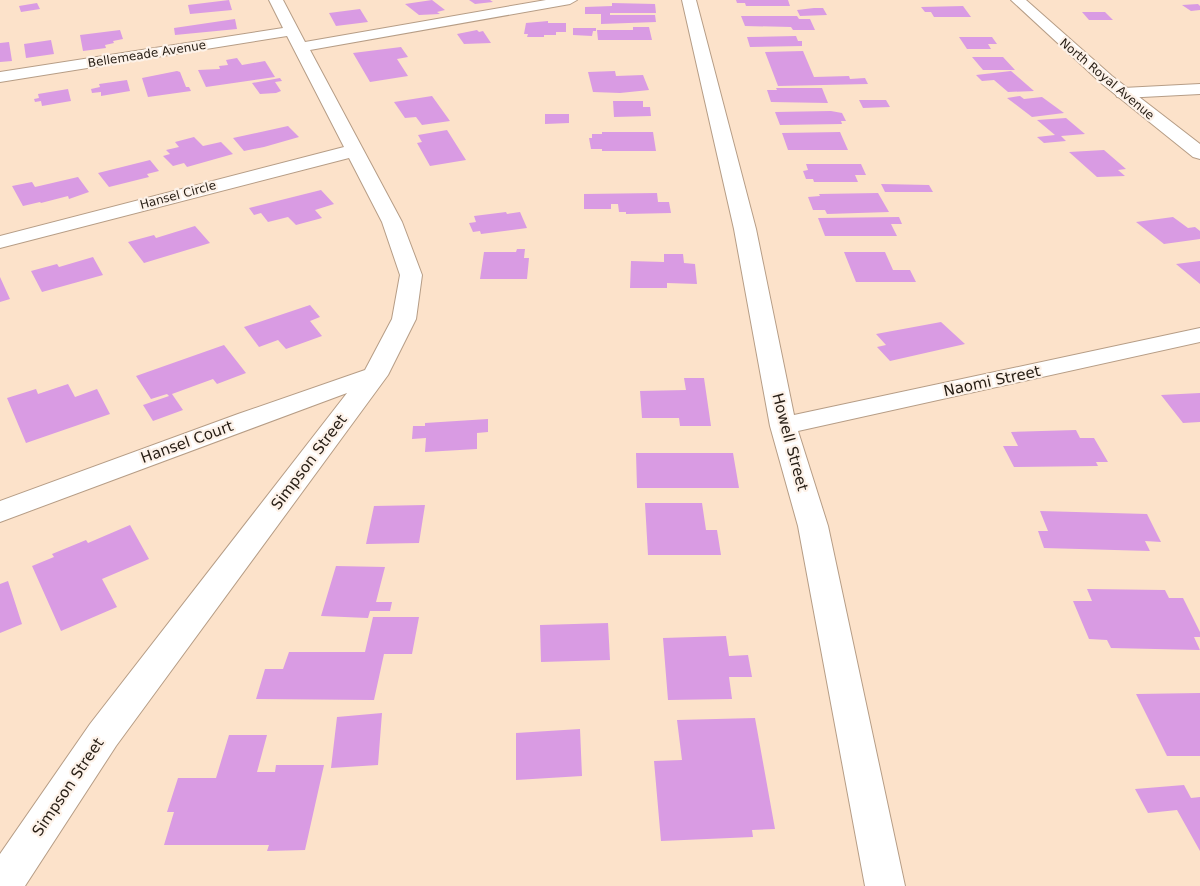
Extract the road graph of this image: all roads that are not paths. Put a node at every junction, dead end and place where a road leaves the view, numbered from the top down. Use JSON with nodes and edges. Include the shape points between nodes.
{"nodes":[{"id":1,"x":276,"y":0,"type":"edge"},
{"id":2,"x":570,"y":0,"type":"edge"},
{"id":3,"x":690,"y":0,"type":"edge"},
{"id":4,"x":1018,"y":0,"type":"edge"},
{"id":5,"x":297,"y":39,"type":"junction"},
{"id":6,"x":0,"y":77,"type":"edge"},
{"id":7,"x":1200,"y":89,"type":"edge"},
{"id":8,"x":1123,"y":94,"type":"junction"},
{"id":9,"x":356,"y":150,"type":"junction"},
{"id":10,"x":1200,"y":153,"type":"edge"},
{"id":11,"x":0,"y":242,"type":"edge"},
{"id":12,"x":1200,"y":335,"type":"edge"},
{"id":13,"x":375,"y":375,"type":"junction"},
{"id":14,"x":783,"y":426,"type":"junction"},
{"id":15,"x":0,"y":512,"type":"edge"},
{"id":16,"x":2,"y":886,"type":"edge"},
{"id":17,"x":885,"y":886,"type":"edge"}],
"edges":[{"from":1,"to":5,"type":"street","name":"Simpson Street"},
{"from":2,"to":5,"type":"street","name":"Bellemeade Avenue"},
{"from":3,"to":14,"type":"street","name":"Howell Street","via":[[745,229]]},
{"from":4,"to":8,"type":"street","name":"North Royal Avenue"},
{"from":5,"to":6,"type":"street","name":"Bellemeade Avenue"},
{"from":5,"to":9,"type":"street","name":"Simpson Street"},
{"from":7,"to":8,"type":"street"},
{"from":8,"to":10,"type":"street","name":"North Royal Avenue"},
{"from":9,"to":11,"type":"street","name":"Hansel Circle"},
{"from":9,"to":13,"type":"street","name":"Simpson Street","via":[[392,222],[411,275],[404,319]]},
{"from":12,"to":14,"type":"street","name":"Naomi Street"},
{"from":13,"to":15,"type":"street","name":"Hansel Court"},
{"from":13,"to":16,"type":"street","name":"Simpson Street","via":[[102,735]]},
{"from":14,"to":17,"type":"street","name":"Howell Street","via":[[813,526]]}]}
